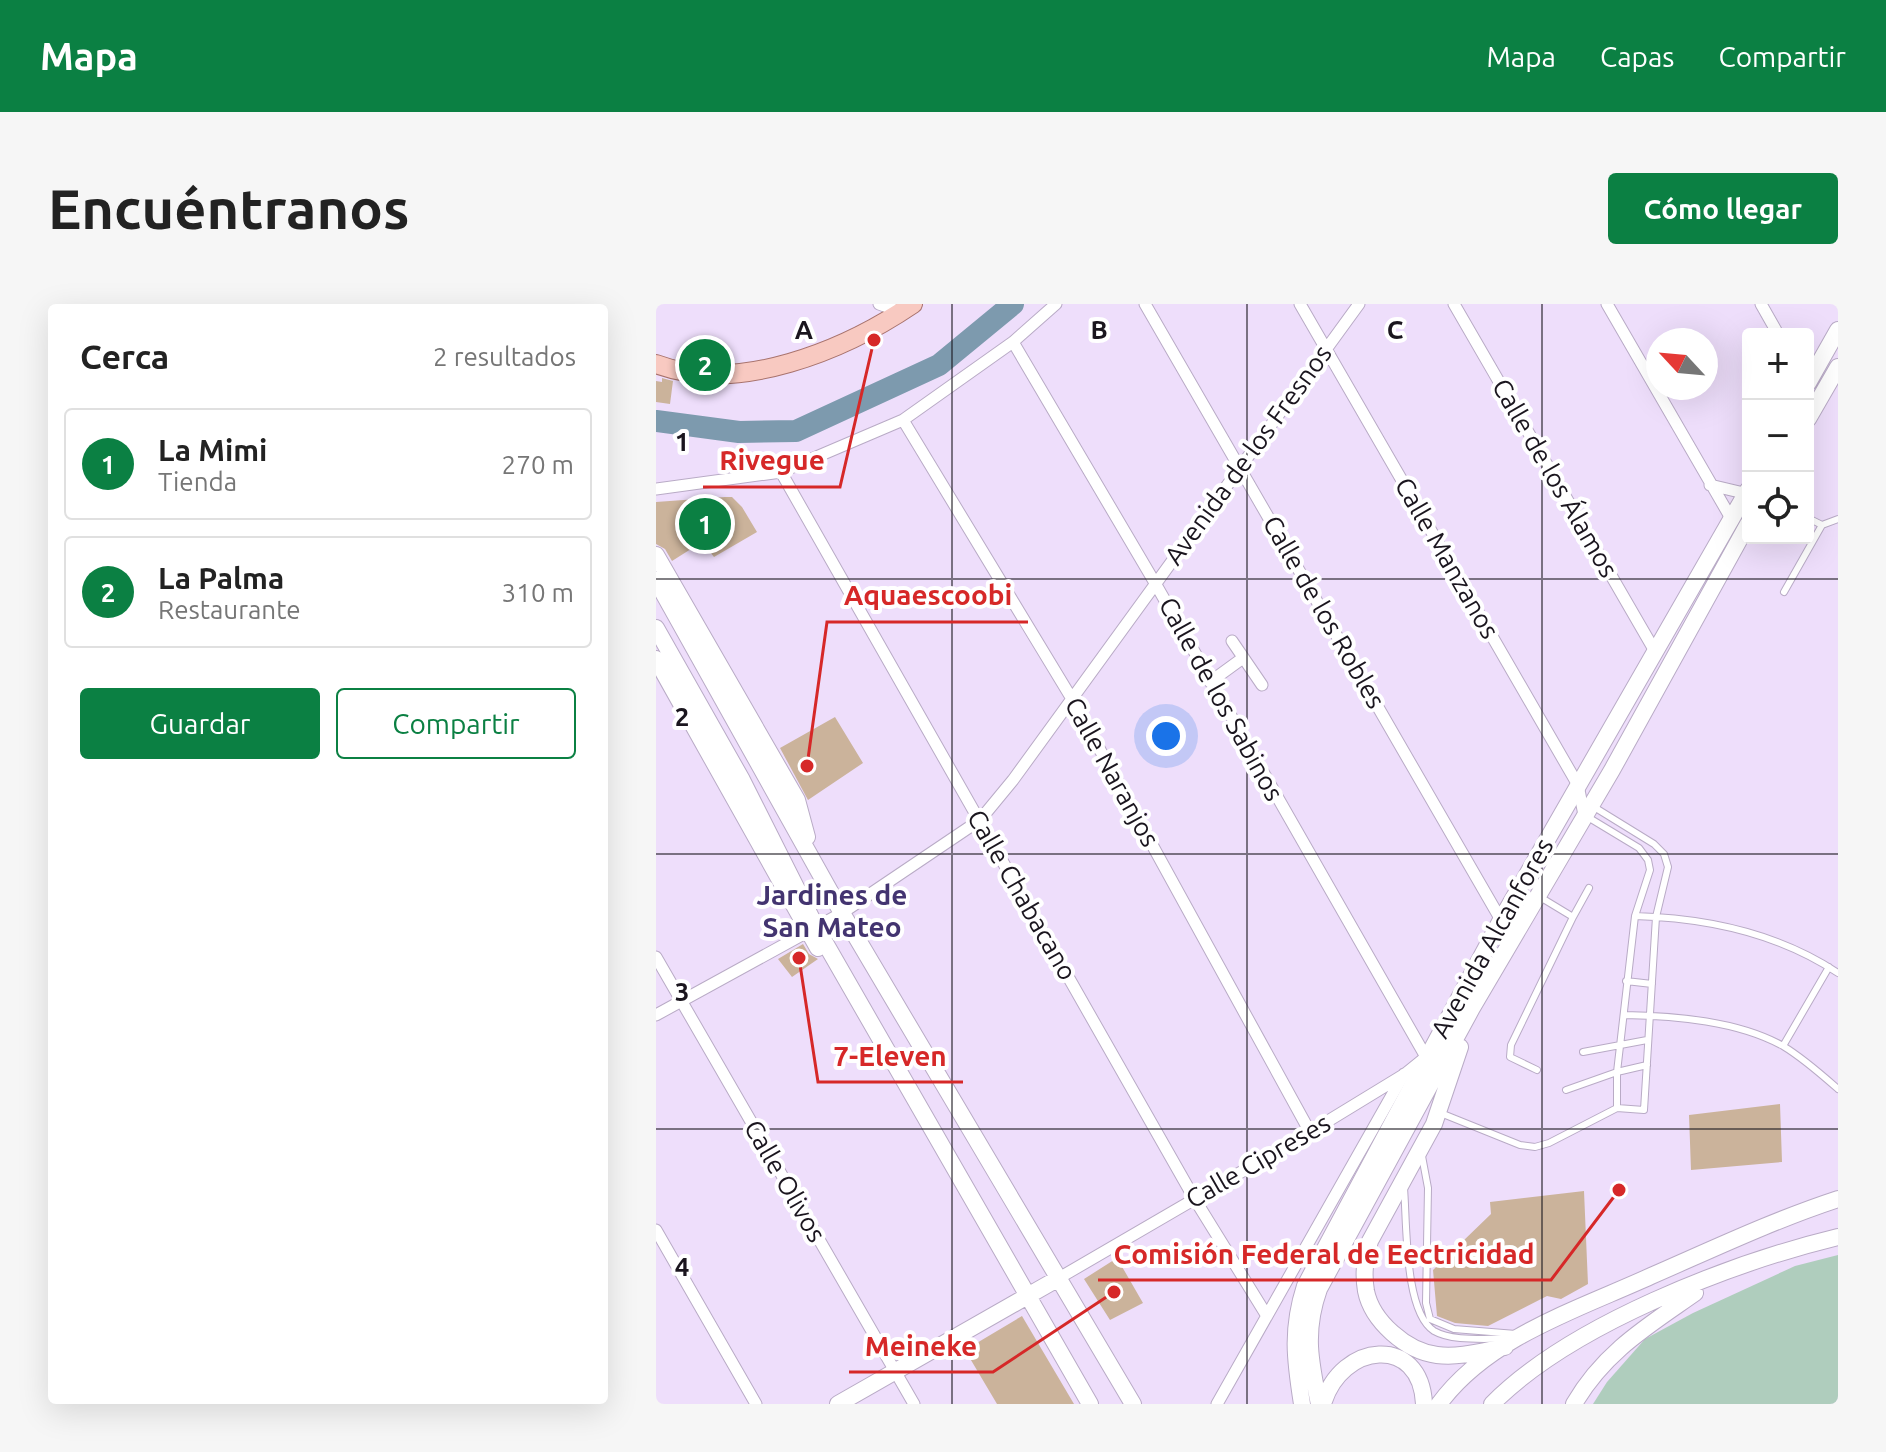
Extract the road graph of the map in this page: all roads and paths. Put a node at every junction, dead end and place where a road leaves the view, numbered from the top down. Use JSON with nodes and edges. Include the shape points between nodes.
{"nodes":[{"id":1,"x":879,"y":304,"type":"edge"},
{"id":2,"x":1056,"y":304,"type":"edge"},
{"id":3,"x":1145,"y":304,"type":"edge"},
{"id":4,"x":1300,"y":304,"type":"edge"},
{"id":5,"x":1359,"y":304,"type":"edge"},
{"id":6,"x":1454,"y":304,"type":"edge"},
{"id":7,"x":1607,"y":304,"type":"edge"},
{"id":8,"x":1761,"y":304,"type":"edge"},
{"id":9,"x":907,"y":308,"type":"edge"},
{"id":10,"x":1775,"y":328,"type":"edge"},
{"id":11,"x":1838,"y":330,"type":"edge"},
{"id":12,"x":1013,"y":342,"type":"junction"},
{"id":13,"x":1326,"y":347,"type":"junction"},
{"id":14,"x":656,"y":364,"type":"edge"},
{"id":15,"x":1814,"y":372,"type":"edge"},
{"id":16,"x":1837,"y":372,"type":"edge"},
{"id":17,"x":1814,"y":409,"type":"edge"},
{"id":18,"x":903,"y":420,"type":"junction"},
{"id":19,"x":1241,"y":468,"type":"junction"},
{"id":20,"x":781,"y":472,"type":"junction"},
{"id":21,"x":1710,"y":485,"type":"junction"},
{"id":22,"x":656,"y":489,"type":"edge"},
{"id":23,"x":1742,"y":492,"type":"edge"},
{"id":24,"x":1838,"y":519,"type":"edge"},
{"id":25,"x":1814,"y":521,"type":"edge"},
{"id":26,"x":1740,"y":522,"type":"edge"},
{"id":27,"x":1822,"y":525,"type":"junction"},
{"id":28,"x":656,"y":555,"type":"edge"},
{"id":29,"x":656,"y":580,"type":"edge"},
{"id":30,"x":1155,"y":583,"type":"junction"},
{"id":31,"x":1784,"y":592,"type":"dead end"},
{"id":32,"x":656,"y":628,"type":"edge"},
{"id":33,"x":1232,"y":641,"type":"dead end"},
{"id":34,"x":1656,"y":653,"type":"junction"},
{"id":35,"x":1243,"y":658,"type":"junction"},
{"id":36,"x":656,"y":659,"type":"edge"},
{"id":37,"x":1210,"y":682,"type":"junction"},
{"id":38,"x":1262,"y":685,"type":"dead end"},
{"id":39,"x":1072,"y":699,"type":"junction"},
{"id":40,"x":1578,"y":785,"type":"junction"},
{"id":41,"x":1587,"y":810,"type":"junction"},
{"id":42,"x":980,"y":820,"type":"junction"},
{"id":43,"x":1638,"y":834,"type":"junction"},
{"id":44,"x":1632,"y":844,"type":"junction"},
{"id":45,"x":813,"y":861,"type":"junction"},
{"id":46,"x":1589,"y":888,"type":"dead end"},
{"id":47,"x":1537,"y":896,"type":"junction"},
{"id":48,"x":842,"y":913,"type":"junction"},
{"id":49,"x":1635,"y":916,"type":"junction"},
{"id":50,"x":1573,"y":917,"type":"junction"},
{"id":51,"x":1656,"y":917,"type":"junction"},
{"id":52,"x":1501,"y":920,"type":"junction"},
{"id":53,"x":811,"y":930,"type":"junction"},
{"id":54,"x":656,"y":957,"type":"edge"},
{"id":55,"x":1829,"y":967,"type":"junction"},
{"id":56,"x":1838,"y":973,"type":"edge"},
{"id":57,"x":1626,"y":981,"type":"junction"},
{"id":58,"x":1652,"y":984,"type":"junction"},
{"id":59,"x":681,"y":1000,"type":"junction"},
{"id":60,"x":1472,"y":1008,"type":"junction"},
{"id":61,"x":656,"y":1015,"type":"edge"},
{"id":62,"x":1625,"y":1015,"type":"junction"},
{"id":63,"x":1650,"y":1016,"type":"junction"},
{"id":64,"x":1647,"y":1040,"type":"junction"},
{"id":65,"x":1621,"y":1043,"type":"junction"},
{"id":66,"x":1783,"y":1046,"type":"junction"},
{"id":67,"x":1583,"y":1052,"type":"dead end"},
{"id":68,"x":1426,"y":1057,"type":"junction"},
{"id":69,"x":1647,"y":1065,"type":"junction"},
{"id":70,"x":1537,"y":1070,"type":"dead end"},
{"id":71,"x":1617,"y":1072,"type":"junction"},
{"id":72,"x":1405,"y":1074,"type":"junction"},
{"id":73,"x":1838,"y":1089,"type":"edge"},
{"id":74,"x":1566,"y":1090,"type":"dead end"},
{"id":75,"x":1617,"y":1108,"type":"junction"},
{"id":76,"x":1438,"y":1112,"type":"junction"},
{"id":77,"x":1310,"y":1132,"type":"junction"},
{"id":78,"x":1421,"y":1149,"type":"junction"},
{"id":79,"x":1403,"y":1180,"type":"junction"},
{"id":80,"x":1194,"y":1198,"type":"junction"},
{"id":81,"x":1838,"y":1199,"type":"edge"},
{"id":82,"x":656,"y":1230,"type":"edge"},
{"id":83,"x":1838,"y":1237,"type":"edge"},
{"id":84,"x":1721,"y":1274,"type":"junction"},
{"id":85,"x":1059,"y":1278,"type":"junction"},
{"id":86,"x":1027,"y":1296,"type":"junction"},
{"id":87,"x":1267,"y":1316,"type":"junction"},
{"id":88,"x":1515,"y":1340,"type":"junction"},
{"id":89,"x":895,"y":1371,"type":"junction"},
{"id":90,"x":756,"y":1404,"type":"edge"},
{"id":91,"x":838,"y":1404,"type":"edge"},
{"id":92,"x":914,"y":1404,"type":"edge"},
{"id":93,"x":1090,"y":1404,"type":"edge"},
{"id":94,"x":1133,"y":1404,"type":"edge"},
{"id":95,"x":1217,"y":1404,"type":"edge"},
{"id":96,"x":1302,"y":1404,"type":"edge"},
{"id":97,"x":1321,"y":1404,"type":"edge"},
{"id":98,"x":1424,"y":1404,"type":"edge"},
{"id":99,"x":1439,"y":1404,"type":"edge"},
{"id":100,"x":1492,"y":1404,"type":"edge"},
{"id":101,"x":1574,"y":1404,"type":"edge"}],
"edges":[{"from":1,"to":9,"type":"street"},
{"from":2,"to":12,"type":"street"},
{"from":3,"to":19,"type":"street","name":"Calle de los Robles"},
{"from":4,"to":13,"type":"street","name":"Calle Manzanos"},
{"from":5,"to":13,"type":"street","name":"Avenida de los Fresnos"},
{"from":6,"to":34,"type":"street","name":"Calle de los Álamos"},
{"from":7,"to":21,"type":"street"},
{"from":8,"to":10,"type":"street"},
{"from":9,"to":14,"type":"main road","via":[[857,338],[751,372],[707,374]]},
{"from":11,"to":15,"type":"main road"},
{"from":12,"to":18,"type":"street"},
{"from":12,"to":30,"type":"street","name":"Calle de los Sabinos"},
{"from":13,"to":19,"type":"street","name":"Avenida de los Fresnos"},
{"from":13,"to":40,"type":"street","name":"Calle Manzanos"},
{"from":16,"to":17,"type":"main road"},
{"from":18,"to":20,"type":"street"},
{"from":18,"to":39,"type":"street","name":"Calle Naranjos"},
{"from":19,"to":30,"type":"street","name":"Avenida de los Fresnos"},
{"from":19,"to":52,"type":"street","name":"Calle de los Robles"},
{"from":20,"to":22,"type":"street"},
{"from":20,"to":42,"type":"street","name":"Calle Chabacano"},
{"from":21,"to":23,"type":"street"},
{"from":21,"to":26,"type":"street"},
{"from":24,"to":27,"type":"lane"},
{"from":25,"to":27,"type":"lane"},
{"from":26,"to":34,"type":"main road","name":"Avenida Alcanfores"},
{"from":26,"to":41,"type":"main road","name":"Avenida Alcanfores"},
{"from":27,"to":31,"type":"lane"},
{"from":28,"to":45,"type":"main road","via":[[797,800]]},
{"from":29,"to":45,"type":"main road"},
{"from":30,"to":37,"type":"street","name":"Calle de los Sabinos"},
{"from":30,"to":39,"type":"street","name":"Avenida de los Fresnos"},
{"from":32,"to":53,"type":"main road","via":[[742,780]]},
{"from":33,"to":35,"type":"street"},
{"from":34,"to":40,"type":"main road","name":"Avenida Alcanfores"},
{"from":35,"to":37,"type":"street"},
{"from":35,"to":38,"type":"street"},
{"from":36,"to":53,"type":"main road"},
{"from":37,"to":68,"type":"street","name":"Calle de los Sabinos"},
{"from":39,"to":42,"type":"street","name":"Avenida de los Fresnos"},
{"from":39,"to":77,"type":"street","name":"Calle Naranjos"},
{"from":40,"to":41,"type":"street","name":"Calle Manzanos"},
{"from":40,"to":52,"type":"main road","name":"Avenida Alcanfores"},
{"from":41,"to":43,"type":"lane"},
{"from":41,"to":44,"type":"lane"},
{"from":41,"to":47,"type":"main road","name":"Avenida Alcanfores"},
{"from":42,"to":48,"type":"street","name":"Avenida de los Fresnos"},
{"from":42,"to":80,"type":"street","name":"Calle Chabacano"},
{"from":43,"to":44,"type":"lane"},
{"from":43,"to":51,"type":"lane","via":[[1664,854],[1668,867]]},
{"from":44,"to":49,"type":"lane","via":[[1648,860],[1650,870]]},
{"from":45,"to":48,"type":"main road"},
{"from":46,"to":50,"type":"lane"},
{"from":47,"to":50,"type":"lane"},
{"from":47,"to":60,"type":"main road","name":"Avenida Alcanfores"},
{"from":48,"to":53,"type":"street","name":"Avenida de los Fresnos"},
{"from":48,"to":85,"type":"main road"},
{"from":49,"to":51,"type":"lane"},
{"from":49,"to":57,"type":"lane"},
{"from":50,"to":70,"type":"lane","via":[[1511,1045],[1513,1060]]},
{"from":51,"to":55,"type":"lane","via":[[1734,928],[1780,941]]},
{"from":51,"to":58,"type":"lane"},
{"from":52,"to":68,"type":"main road","name":"Avenida Alcanfores"},
{"from":53,"to":59,"type":"street"},
{"from":53,"to":86,"type":"main road","via":[[880,1038]]},
{"from":54,"to":59,"type":"street","name":"Calle Olivos"},
{"from":55,"to":56,"type":"lane"},
{"from":55,"to":66,"type":"lane"},
{"from":57,"to":58,"type":"lane"},
{"from":57,"to":62,"type":"lane"},
{"from":58,"to":63,"type":"lane"},
{"from":59,"to":61,"type":"street"},
{"from":59,"to":89,"type":"street","name":"Calle Olivos"},
{"from":60,"to":76,"type":"main road"},
{"from":60,"to":97,"type":"main road","name":"Avenida Alcanfores","via":[[1319,1289],[1308,1340]]},
{"from":62,"to":63,"type":"lane"},
{"from":62,"to":65,"type":"lane"},
{"from":63,"to":64,"type":"lane"},
{"from":63,"to":66,"type":"lane","via":[[1747,1031]]},
{"from":64,"to":65,"type":"lane"},
{"from":64,"to":69,"type":"lane"},
{"from":65,"to":67,"type":"lane"},
{"from":65,"to":71,"type":"lane"},
{"from":66,"to":73,"type":"lane"},
{"from":68,"to":72,"type":"street","name":"Calle Cipreses"},
{"from":68,"to":96,"type":"main road","name":"Avenida Alcanfores","via":[[1305,1286],[1294,1339]]},
{"from":69,"to":71,"type":"lane"},
{"from":69,"to":75,"type":"lane","via":[[1644,1110]]},
{"from":71,"to":74,"type":"lane"},
{"from":71,"to":75,"type":"lane"},
{"from":72,"to":77,"type":"street","name":"Calle Cipreses"},
{"from":72,"to":87,"type":"street"},
{"from":75,"to":76,"type":"lane","via":[[1535,1147]]},
{"from":76,"to":78,"type":"main road"},
{"from":77,"to":80,"type":"street","name":"Calle Cipreses"},
{"from":78,"to":79,"type":"main road"},
{"from":78,"to":88,"type":"lane","via":[[1428,1188],[1430,1319]]},
{"from":79,"to":88,"type":"lane","via":[[1413,1296],[1424,1321],[1435,1332],[1451,1336]]},
{"from":79,"to":88,"type":"main road","via":[[1366,1257],[1366,1292],[1376,1313],[1407,1343],[1436,1355],[1461,1355]]},
{"from":80,"to":85,"type":"street","name":"Calle Cipreses"},
{"from":80,"to":87,"type":"street","name":"Calle Chabacano"},
{"from":81,"to":88,"type":"main road","via":[[1785,1216]]},
{"from":82,"to":90,"type":"street"},
{"from":83,"to":84,"type":"main road"},
{"from":84,"to":100,"type":"main road","via":[[1634,1311],[1550,1356]]},
{"from":84,"to":101,"type":"main road","via":[[1614,1350]]},
{"from":85,"to":86,"type":"main road","name":"Calle Cipreses"},
{"from":85,"to":94,"type":"main road"},
{"from":86,"to":89,"type":"main road","name":"Calle Cipreses"},
{"from":86,"to":93,"type":"main road"},
{"from":87,"to":95,"type":"street"},
{"from":88,"to":99,"type":"main road","via":[[1466,1373]]},
{"from":89,"to":91,"type":"main road","name":"Calle Cipreses"},
{"from":89,"to":92,"type":"street","name":"Calle Olivos"},
{"from":97,"to":98,"type":"main road","via":[[1347,1365],[1374,1354],[1401,1360],[1413,1370],[1422,1384]]}]}
